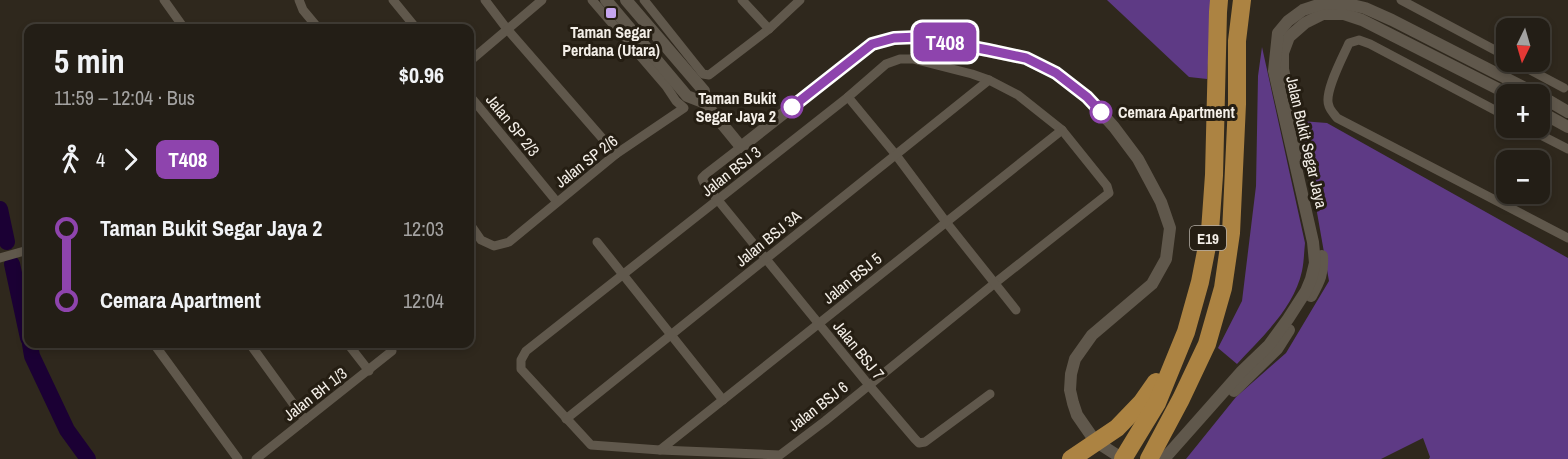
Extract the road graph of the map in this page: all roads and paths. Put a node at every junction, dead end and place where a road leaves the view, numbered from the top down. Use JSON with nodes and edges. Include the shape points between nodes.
{"nodes":[{"id":1,"x":164,"y":0,"type":"edge"},
{"id":2,"x":299,"y":0,"type":"edge"},
{"id":3,"x":393,"y":0,"type":"edge"},
{"id":4,"x":485,"y":0,"type":"edge"},
{"id":5,"x":542,"y":0,"type":"edge"},
{"id":6,"x":592,"y":0,"type":"edge"},
{"id":7,"x":606,"y":0,"type":"edge"},
{"id":8,"x":626,"y":0,"type":"edge"},
{"id":9,"x":645,"y":0,"type":"edge"},
{"id":10,"x":742,"y":0,"type":"edge"},
{"id":11,"x":800,"y":0,"type":"edge"},
{"id":12,"x":1219,"y":0,"type":"edge"},
{"id":13,"x":1242,"y":0,"type":"edge"},
{"id":14,"x":1401,"y":0,"type":"edge"},
{"id":15,"x":181,"y":24,"type":"edge"},
{"id":16,"x":315,"y":24,"type":"edge"},
{"id":17,"x":413,"y":24,"type":"edge"},
{"id":18,"x":507,"y":29,"type":"junction"},
{"id":19,"x":769,"y":29,"type":"junction"},
{"id":20,"x":1496,"y":51,"type":"edge"},
{"id":21,"x":474,"y":58,"type":"edge"},
{"id":22,"x":1534,"y":72,"type":"edge"},
{"id":23,"x":989,"y":80,"type":"junction"},
{"id":24,"x":1517,"y":84,"type":"edge"},
{"id":25,"x":1496,"y":88,"type":"edge"},
{"id":26,"x":1564,"y":88,"type":"dead end"},
{"id":27,"x":848,"y":97,"type":"junction"},
{"id":28,"x":474,"y":101,"type":"edge"},
{"id":29,"x":1550,"y":102,"type":"edge"},
{"id":30,"x":705,"y":103,"type":"junction"},
{"id":31,"x":1496,"y":111,"type":"edge"},
{"id":32,"x":1568,"y":112,"type":"edge"},
{"id":33,"x":1550,"y":117,"type":"edge"},
{"id":34,"x":1568,"y":127,"type":"edge"},
{"id":35,"x":1062,"y":130,"type":"junction"},
{"id":36,"x":1547,"y":138,"type":"edge"},
{"id":37,"x":741,"y":147,"type":"junction"},
{"id":38,"x":1568,"y":149,"type":"edge"},
{"id":39,"x":616,"y":154,"type":"junction"},
{"id":40,"x":896,"y":155,"type":"junction"},
{"id":41,"x":1109,"y":193,"type":"joint"},
{"id":42,"x":719,"y":200,"type":"junction"},
{"id":43,"x":557,"y":202,"type":"junction"},
{"id":44,"x":946,"y":222,"type":"junction"},
{"id":45,"x":474,"y":230,"type":"edge"},
{"id":46,"x":1568,"y":237,"type":"edge"},
{"id":47,"x":597,"y":242,"type":"dead end"},
{"id":48,"x":24,"y":251,"type":"edge"},
{"id":49,"x":0,"y":258,"type":"edge"},
{"id":50,"x":766,"y":259,"type":"junction"},
{"id":51,"x":623,"y":274,"type":"junction"},
{"id":52,"x":994,"y":283,"type":"junction"},
{"id":53,"x":1016,"y":310,"type":"dead end"},
{"id":54,"x":819,"y":324,"type":"junction"},
{"id":55,"x":1186,"y":332,"type":"junction"},
{"id":56,"x":672,"y":335,"type":"junction"},
{"id":57,"x":157,"y":348,"type":"edge"},
{"id":58,"x":253,"y":348,"type":"edge"},
{"id":59,"x":351,"y":348,"type":"edge"},
{"id":60,"x":392,"y":351,"type":"dead end"},
{"id":61,"x":521,"y":360,"type":"joint"},
{"id":62,"x":369,"y":371,"type":"junction"},
{"id":63,"x":868,"y":384,"type":"junction"},
{"id":64,"x":990,"y":394,"type":"dead end"},
{"id":65,"x":723,"y":400,"type":"junction"},
{"id":66,"x":567,"y":419,"type":"junction"},
{"id":67,"x":305,"y":420,"type":"junction"},
{"id":68,"x":660,"y":450,"type":"junction"},
{"id":69,"x":238,"y":459,"type":"edge"},
{"id":70,"x":256,"y":459,"type":"edge"},
{"id":71,"x":1071,"y":459,"type":"edge"},
{"id":72,"x":1123,"y":459,"type":"edge"},
{"id":73,"x":1149,"y":459,"type":"edge"},
{"id":74,"x":1164,"y":459,"type":"edge"},
{"id":75,"x":1174,"y":459,"type":"edge"}],
"edges":[{"from":1,"to":15,"type":"street"},
{"from":2,"to":16,"type":"street"},
{"from":3,"to":17,"type":"street"},
{"from":4,"to":18,"type":"street"},
{"from":5,"to":18,"type":"street"},
{"from":6,"to":39,"type":"street","name":"Jalan SP 2/6","via":[[684,108]]},
{"from":7,"to":30,"type":"street","via":[[687,96]]},
{"from":8,"to":30,"type":"street","via":[[704,91]]},
{"from":9,"to":19,"type":"street","via":[[703,74],[710,75]]},
{"from":10,"to":19,"type":"street"},
{"from":11,"to":19,"type":"street"},
{"from":12,"to":55,"type":"highway","number":"E19","via":[[1210,231]]},
{"from":13,"to":73,"type":"highway","number":"E19","via":[[1237,41],[1234,190],[1223,288],[1207,344]]},
{"from":14,"to":20,"type":"street"},
{"from":18,"to":21,"type":"street"},
{"from":18,"to":39,"type":"street"},
{"from":22,"to":26,"type":"street"},
{"from":23,"to":27,"type":"street","name":"Jalan BSJ 3","via":[[900,59],[886,64]]},
{"from":23,"to":35,"type":"street","name":"Jalan BSJ 3","via":[[1018,95]]},
{"from":23,"to":40,"type":"street","name":"Jalan BSJ 3A"},
{"from":24,"to":74,"type":"street","name":"Jalan Bukit Segar Jaya","via":[[1365,8],[1321,4],[1288,21],[1278,33],[1274,71],[1313,242],[1315,264],[1311,279],[1269,345]]},
{"from":25,"to":75,"type":"street","name":"Jalan Bukit Segar Jaya","via":[[1384,30],[1344,14],[1323,14],[1305,23],[1289,38],[1283,53],[1283,69],[1321,239],[1322,273],[1308,303],[1277,349],[1235,389]]},
{"from":27,"to":40,"type":"street"},
{"from":27,"to":42,"type":"street","name":"Jalan BSJ 3"},
{"from":28,"to":43,"type":"street","name":"Jalan SP 2/3"},
{"from":29,"to":32,"type":"street","name":"Jalan Bukit Segar Jaya"},
{"from":30,"to":37,"type":"street"},
{"from":31,"to":46,"type":"street","via":[[1359,40],[1349,43],[1327,97],[1337,118]]},
{"from":33,"to":34,"type":"street"},
{"from":35,"to":41,"type":"street","name":"Jalan BSJ 3"},
{"from":35,"to":44,"type":"street","name":"Jalan BSJ 5"},
{"from":36,"to":38,"type":"street"},
{"from":37,"to":42,"type":"street","name":"Jalan BSJ 7","via":[[702,178]]},
{"from":37,"to":72,"type":"street","via":[[872,44],[894,38],[919,37],[1026,58],[1056,73],[1087,97],[1138,159],[1170,228],[1166,259],[1152,284],[1092,335],[1075,359],[1071,374],[1070,390],[1077,415],[1095,441]]},
{"from":39,"to":43,"type":"street","name":"Jalan SP 2/6"},
{"from":40,"to":44,"type":"street"},
{"from":40,"to":50,"type":"street","name":"Jalan BSJ 3A"},
{"from":41,"to":52,"type":"street","name":"Jalan BSJ 6"},
{"from":42,"to":50,"type":"street","name":"Jalan BSJ 7"},
{"from":42,"to":51,"type":"street","name":"Jalan BSJ 3"},
{"from":43,"to":45,"type":"street","name":"Jalan SP 2/6","via":[[509,242],[494,246],[481,240]]},
{"from":44,"to":52,"type":"street"},
{"from":44,"to":54,"type":"street","name":"Jalan BSJ 5"},
{"from":47,"to":51,"type":"street"},
{"from":48,"to":49,"type":"street"},
{"from":50,"to":54,"type":"street","name":"Jalan BSJ 7"},
{"from":50,"to":56,"type":"street","name":"Jalan BSJ 3A"},
{"from":51,"to":56,"type":"street"},
{"from":51,"to":61,"type":"street","name":"Jalan BSJ 3","via":[[526,351]]},
{"from":52,"to":53,"type":"street"},
{"from":52,"to":63,"type":"street","name":"Jalan BSJ 6"},
{"from":54,"to":63,"type":"street","name":"Jalan BSJ 7"},
{"from":54,"to":65,"type":"street","name":"Jalan BSJ 5"},
{"from":55,"to":71,"type":"highway","via":[[1143,402],[1116,428]]},
{"from":55,"to":72,"type":"highway","number":"E19","via":[[1157,402]]},
{"from":56,"to":65,"type":"street"},
{"from":56,"to":66,"type":"street","name":"Jalan BSJ 3A"},
{"from":57,"to":69,"type":"street"},
{"from":58,"to":67,"type":"street"},
{"from":59,"to":62,"type":"street"},
{"from":60,"to":62,"type":"street","name":"Jalan BH 1/3"},
{"from":61,"to":66,"type":"street","name":"Jalan BSJ 6","via":[[521,369]]},
{"from":62,"to":67,"type":"street","name":"Jalan BH 1/3"},
{"from":63,"to":64,"type":"street","name":"Jalan BSJ 7","via":[[919,443]]},
{"from":63,"to":68,"type":"street","name":"Jalan BSJ 6","via":[[780,455]]},
{"from":65,"to":68,"type":"street","name":"Jalan BSJ 5"},
{"from":66,"to":68,"type":"street","name":"Jalan BSJ 6","via":[[591,445]]},
{"from":67,"to":70,"type":"street","name":"Jalan BH 1/3"}]}
